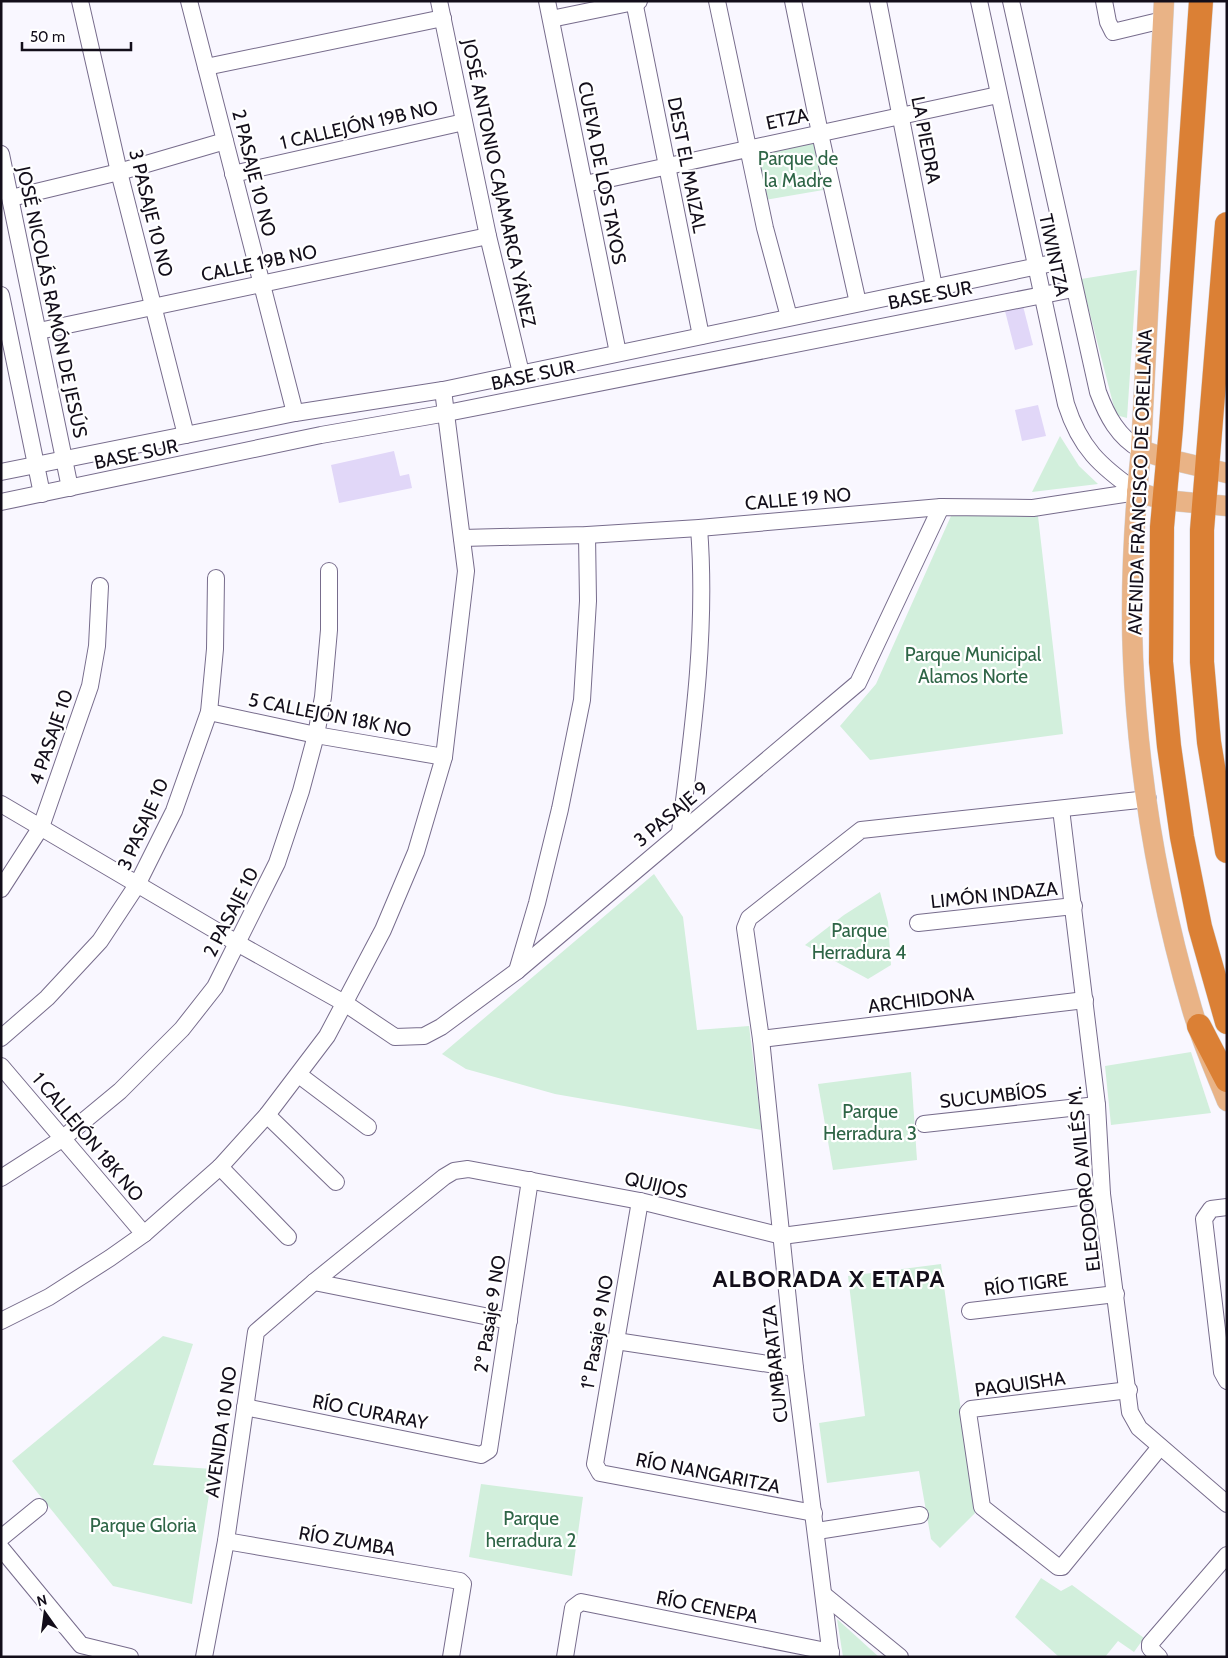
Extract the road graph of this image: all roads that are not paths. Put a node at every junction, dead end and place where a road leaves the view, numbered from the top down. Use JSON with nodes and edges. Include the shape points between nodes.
{"nodes":[{"id":1,"x":80,"y":1,"type":"edge"},
{"id":2,"x":189,"y":1,"type":"edge"},
{"id":3,"x":439,"y":1,"type":"edge"},
{"id":4,"x":547,"y":1,"type":"edge"},
{"id":5,"x":717,"y":1,"type":"edge"},
{"id":6,"x":793,"y":1,"type":"edge"},
{"id":7,"x":878,"y":1,"type":"edge"},
{"id":8,"x":979,"y":1,"type":"edge"},
{"id":9,"x":1011,"y":1,"type":"edge"},
{"id":10,"x":1104,"y":1,"type":"edge"},
{"id":11,"x":1201,"y":1,"type":"edge"},
{"id":12,"x":636,"y":2,"type":"edge"},
{"id":13,"x":1164,"y":10,"type":"edge"},
{"id":14,"x":442,"y":18,"type":"junction"},
{"id":15,"x":551,"y":19,"type":"junction"},
{"id":16,"x":206,"y":67,"type":"junction"},
{"id":17,"x":998,"y":95,"type":"junction"},
{"id":18,"x":901,"y":115,"type":"junction"},
{"id":19,"x":464,"y":122,"type":"junction"},
{"id":20,"x":820,"y":133,"type":"junction"},
{"id":21,"x":225,"y":141,"type":"junction"},
{"id":22,"x":748,"y":148,"type":"junction"},
{"id":23,"x":1,"y":154,"type":"edge"},
{"id":24,"x":667,"y":165,"type":"junction"},
{"id":25,"x":119,"y":172,"type":"junction"},
{"id":26,"x":234,"y":174,"type":"junction"},
{"id":27,"x":585,"y":184,"type":"junction"},
{"id":28,"x":12,"y":198,"type":"junction"},
{"id":29,"x":1227,"y":224,"type":"edge"},
{"id":30,"x":488,"y":236,"type":"junction"},
{"id":31,"x":1067,"y":260,"type":"junction"},
{"id":32,"x":1036,"y":266,"type":"junction"},
{"id":33,"x":261,"y":283,"type":"junction"},
{"id":34,"x":934,"y":287,"type":"junction"},
{"id":35,"x":1073,"y":289,"type":"junction"},
{"id":36,"x":1041,"y":294,"type":"junction"},
{"id":37,"x":1,"y":295,"type":"edge"},
{"id":38,"x":858,"y":303,"type":"junction"},
{"id":39,"x":154,"y":306,"type":"junction"},
{"id":40,"x":789,"y":317,"type":"junction"},
{"id":41,"x":39,"y":331,"type":"junction"},
{"id":42,"x":5,"y":335,"type":"edge"},
{"id":43,"x":701,"y":336,"type":"junction"},
{"id":44,"x":618,"y":353,"type":"junction"},
{"id":45,"x":522,"y":373,"type":"junction"},
{"id":46,"x":443,"y":390,"type":"junction"},
{"id":47,"x":295,"y":413,"type":"junction"},
{"id":48,"x":447,"y":413,"type":"junction"},
{"id":49,"x":186,"y":435,"type":"junction"},
{"id":50,"x":1140,"y":450,"type":"junction"},
{"id":51,"x":64,"y":458,"type":"junction"},
{"id":52,"x":1168,"y":459,"type":"junction"},
{"id":53,"x":36,"y":465,"type":"junction"},
{"id":54,"x":1217,"y":471,"type":"edge"},
{"id":55,"x":1,"y":472,"type":"edge"},
{"id":56,"x":70,"y":488,"type":"junction"},
{"id":57,"x":1137,"y":492,"type":"junction"},
{"id":58,"x":42,"y":494,"type":"junction"},
{"id":59,"x":1164,"y":500,"type":"junction"},
{"id":60,"x":1,"y":502,"type":"edge"},
{"id":61,"x":1216,"y":505,"type":"edge"},
{"id":62,"x":941,"y":507,"type":"junction"},
{"id":63,"x":699,"y":528,"type":"junction"},
{"id":64,"x":587,"y":535,"type":"junction"},
{"id":65,"x":462,"y":538,"type":"junction"},
{"id":66,"x":329,"y":571,"type":"dead end"},
{"id":67,"x":216,"y":578,"type":"dead end"},
{"id":68,"x":100,"y":586,"type":"dead end"},
{"id":69,"x":209,"y":712,"type":"junction"},
{"id":70,"x":316,"y":735,"type":"junction"},
{"id":71,"x":444,"y":757,"type":"junction"},
{"id":72,"x":1148,"y":799,"type":"junction"},
{"id":73,"x":1,"y":804,"type":"edge"},
{"id":74,"x":1062,"y":809,"type":"junction"},
{"id":75,"x":41,"y":827,"type":"junction"},
{"id":76,"x":680,"y":832,"type":"junction"},
{"id":77,"x":1227,"y":851,"type":"edge"},
{"id":78,"x":137,"y":885,"type":"junction"},
{"id":79,"x":1,"y":889,"type":"edge"},
{"id":80,"x":1074,"y":906,"type":"junction"},
{"id":81,"x":918,"y":923,"type":"dead end"},
{"id":82,"x":238,"y":943,"type":"junction"},
{"id":83,"x":517,"y":971,"type":"junction"},
{"id":84,"x":1085,"y":1000,"type":"junction"},
{"id":85,"x":346,"y":1004,"type":"junction"},
{"id":86,"x":1227,"y":1022,"type":"edge"},
{"id":87,"x":1199,"y":1026,"type":"junction"},
{"id":88,"x":1,"y":1038,"type":"edge"},
{"id":89,"x":762,"y":1039,"type":"junction"},
{"id":90,"x":1,"y":1066,"type":"edge"},
{"id":91,"x":299,"y":1075,"type":"junction"},
{"id":92,"x":1227,"y":1080,"type":"edge"},
{"id":93,"x":1227,"y":1101,"type":"edge"},
{"id":94,"x":1097,"y":1105,"type":"junction"},
{"id":95,"x":267,"y":1115,"type":"junction"},
{"id":96,"x":924,"y":1124,"type":"dead end"},
{"id":97,"x":368,"y":1126,"type":"dead end"},
{"id":98,"x":62,"y":1139,"type":"junction"},
{"id":99,"x":220,"y":1167,"type":"junction"},
{"id":100,"x":1,"y":1178,"type":"edge"},
{"id":101,"x":530,"y":1180,"type":"junction"},
{"id":102,"x":336,"y":1182,"type":"dead end"},
{"id":103,"x":1102,"y":1194,"type":"junction"},
{"id":104,"x":640,"y":1201,"type":"junction"},
{"id":105,"x":1227,"y":1207,"type":"edge"},
{"id":106,"x":144,"y":1234,"type":"junction"},
{"id":107,"x":782,"y":1236,"type":"junction"},
{"id":108,"x":288,"y":1237,"type":"dead end"},
{"id":109,"x":314,"y":1282,"type":"junction"},
{"id":110,"x":1116,"y":1294,"type":"junction"},
{"id":111,"x":970,"y":1311,"type":"dead end"},
{"id":112,"x":1,"y":1321,"type":"edge"},
{"id":113,"x":509,"y":1321,"type":"junction"},
{"id":114,"x":256,"y":1332,"type":"joint"},
{"id":115,"x":616,"y":1341,"type":"junction"},
{"id":116,"x":795,"y":1368,"type":"junction"},
{"id":117,"x":1227,"y":1381,"type":"edge"},
{"id":118,"x":1129,"y":1390,"type":"junction"},
{"id":119,"x":245,"y":1407,"type":"junction"},
{"id":120,"x":1160,"y":1447,"type":"junction"},
{"id":121,"x":486,"y":1453,"type":"joint"},
{"id":122,"x":596,"y":1469,"type":"joint"},
{"id":123,"x":1227,"y":1504,"type":"edge"},
{"id":124,"x":39,"y":1507,"type":"dead end"},
{"id":125,"x":814,"y":1513,"type":"junction"},
{"id":126,"x":920,"y":1516,"type":"dead end"},
{"id":127,"x":817,"y":1531,"type":"junction"},
{"id":128,"x":1,"y":1538,"type":"edge"},
{"id":129,"x":226,"y":1541,"type":"junction"},
{"id":130,"x":1,"y":1548,"type":"edge"},
{"id":131,"x":1227,"y":1555,"type":"edge"},
{"id":132,"x":824,"y":1595,"type":"junction"},
{"id":133,"x":831,"y":1654,"type":"edge"},
{"id":134,"x":130,"y":1657,"type":"edge"},
{"id":135,"x":204,"y":1657,"type":"edge"},
{"id":136,"x":451,"y":1657,"type":"edge"},
{"id":137,"x":565,"y":1657,"type":"edge"},
{"id":138,"x":900,"y":1657,"type":"edge"},
{"id":139,"x":1159,"y":1657,"type":"edge"}],
"edges":[{"from":1,"to":25,"type":"street","name":"3 PASAJE 10 NO"},
{"from":2,"to":16,"type":"street","name":"2 PASAJE 10 NO"},
{"from":3,"to":14,"type":"street","name":"JOSÉ ANTONIO CAJAMARCA YÁNEZ"},
{"from":4,"to":15,"type":"street","name":"CUEVA DE LOS TAYOS"},
{"from":5,"to":22,"type":"street"},
{"from":6,"to":20,"type":"street"},
{"from":7,"to":18,"type":"street","name":"LA PIEDRA"},
{"from":8,"to":17,"type":"street","name":"TIWINTZA"},
{"from":9,"to":31,"type":"street","name":"TIWINTZA"},
{"from":10,"to":13,"type":"street","via":[[1113,32]]},
{"from":11,"to":52,"type":"highway","name":"AVENIDA FRANCISCO DE ORELLANA"},
{"from":12,"to":15,"type":"street"},
{"from":12,"to":24,"type":"street","name":"DEST EL MAIZAL"},
{"from":13,"to":50,"type":"main road","name":"AVENIDA FRANCISCO DE ORELLANA"},
{"from":14,"to":16,"type":"street"},
{"from":14,"to":19,"type":"street","name":"JOSÉ ANTONIO CAJAMARCA YÁNEZ"},
{"from":15,"to":27,"type":"street","name":"CUEVA DE LOS TAYOS"},
{"from":16,"to":21,"type":"street","name":"2 PASAJE 10 NO"},
{"from":17,"to":18,"type":"street","name":"ETZA"},
{"from":17,"to":32,"type":"street","name":"TIWINTZA"},
{"from":18,"to":20,"type":"street","name":"ETZA"},
{"from":18,"to":34,"type":"street","name":"LA PIEDRA"},
{"from":19,"to":26,"type":"street","name":"1 CALLEJÓN 19B NO"},
{"from":19,"to":30,"type":"street","name":"JOSÉ ANTONIO CAJAMARCA YÁNEZ"},
{"from":20,"to":22,"type":"street","name":"ETZA"},
{"from":20,"to":38,"type":"street"},
{"from":21,"to":25,"type":"street"},
{"from":21,"to":26,"type":"street","name":"2 PASAJE 10 NO"},
{"from":22,"to":24,"type":"street","name":"ETZA"},
{"from":22,"to":40,"type":"street"},
{"from":23,"to":28,"type":"street","name":"JOSÉ NICOLÁS RAMÓN DE JESÚS"},
{"from":24,"to":27,"type":"street","name":"ETZA"},
{"from":24,"to":43,"type":"street","name":"DEST EL MAIZAL"},
{"from":25,"to":28,"type":"street"},
{"from":25,"to":39,"type":"street","name":"3 PASAJE 10 NO"},
{"from":26,"to":33,"type":"street","name":"2 PASAJE 10 NO"},
{"from":27,"to":44,"type":"street","name":"CUEVA DE LOS TAYOS"},
{"from":28,"to":41,"type":"street","name":"JOSÉ NICOLÁS RAMÓN DE JESÚS"},
{"from":29,"to":54,"type":"highway"},
{"from":30,"to":33,"type":"street","name":"CALLE 19B NO"},
{"from":30,"to":45,"type":"street","name":"JOSÉ ANTONIO CAJAMARCA YÁNEZ"},
{"from":31,"to":32,"type":"street","name":"BASE SUR"},
{"from":31,"to":35,"type":"street","name":"TIWINTZA"},
{"from":32,"to":34,"type":"street","name":"BASE SUR"},
{"from":32,"to":36,"type":"street","name":"TIWINTZA"},
{"from":33,"to":39,"type":"street","name":"CALLE 19B NO"},
{"from":33,"to":47,"type":"street","name":"2 PASAJE 10 NO"},
{"from":34,"to":38,"type":"street","name":"BASE SUR"},
{"from":35,"to":36,"type":"street","name":"BASE SUR"},
{"from":35,"to":50,"type":"street","name":"TIWINTZA","via":[[1103,407],[1118,431]]},
{"from":36,"to":48,"type":"street","name":"BASE SUR"},
{"from":36,"to":57,"type":"street","name":"TIWINTZA","via":[[1072,422],[1098,463]]},
{"from":37,"to":42,"type":"street"},
{"from":38,"to":40,"type":"street","name":"BASE SUR"},
{"from":39,"to":41,"type":"street","name":"CALLE 19B NO"},
{"from":39,"to":49,"type":"street","name":"3 PASAJE 10 NO"},
{"from":40,"to":43,"type":"street","name":"BASE SUR"},
{"from":41,"to":51,"type":"street","name":"JOSÉ NICOLÁS RAMÓN DE JESÚS"},
{"from":42,"to":53,"type":"street"},
{"from":43,"to":44,"type":"street","name":"BASE SUR"},
{"from":44,"to":45,"type":"street","name":"BASE SUR"},
{"from":45,"to":46,"type":"street","name":"BASE SUR"},
{"from":46,"to":47,"type":"street","name":"BASE SUR"},
{"from":46,"to":48,"type":"street"},
{"from":47,"to":49,"type":"street","name":"BASE SUR"},
{"from":48,"to":56,"type":"street","name":"BASE SUR","via":[[321,435]]},
{"from":48,"to":65,"type":"street"},
{"from":49,"to":51,"type":"street","name":"BASE SUR"},
{"from":50,"to":52,"type":"main road"},
{"from":50,"to":57,"type":"main road","name":"AVENIDA FRANCISCO DE ORELLANA"},
{"from":51,"to":53,"type":"street","name":"BASE SUR"},
{"from":51,"to":56,"type":"street","name":"JOSÉ NICOLÁS RAMÓN DE JESÚS"},
{"from":52,"to":54,"type":"main road"},
{"from":52,"to":59,"type":"highway","name":"AVENIDA FRANCISCO DE ORELLANA"},
{"from":53,"to":55,"type":"street","name":"BASE SUR"},
{"from":53,"to":58,"type":"street"},
{"from":54,"to":61,"type":"highway"},
{"from":56,"to":58,"type":"street","name":"BASE SUR"},
{"from":57,"to":59,"type":"main road"},
{"from":57,"to":62,"type":"street","name":"CALLE 19 NO","via":[[1033,508]]},
{"from":57,"to":72,"type":"main road","name":"AVENIDA FRANCISCO DE ORELLANA","via":[[1133,657]]},
{"from":58,"to":60,"type":"street","name":"BASE SUR"},
{"from":59,"to":61,"type":"main road"},
{"from":59,"to":86,"type":"highway","name":"AVENIDA FRANCISCO DE ORELLANA","via":[[1161,662],[1169,746],[1182,837],[1200,927]]},
{"from":61,"to":77,"type":"highway","via":[[1202,530],[1202,662],[1210,742]]},
{"from":62,"to":63,"type":"street","name":"CALLE 19 NO"},
{"from":62,"to":76,"type":"street","name":"3 PASAJE 9","via":[[858,683]]},
{"from":63,"to":64,"type":"street","name":"CALLE 19 NO"},
{"from":63,"to":76,"type":"street","via":[[702,608],[696,700]]},
{"from":64,"to":65,"type":"street","name":"CALLE 19 NO"},
{"from":64,"to":83,"type":"street","via":[[588,601],[582,700],[560,809]]},
{"from":65,"to":71,"type":"street","via":[[466,571]]},
{"from":66,"to":70,"type":"street","name":"2 PASAJE 10","via":[[329,630]]},
{"from":67,"to":69,"type":"street","name":"3 PASAJE 10","via":[[215,649]]},
{"from":68,"to":75,"type":"street","name":"4 PASAJE 10","via":[[97,646],[90,686]]},
{"from":69,"to":70,"type":"street","name":"5 CALLEJÓN 18K NO"},
{"from":69,"to":78,"type":"street","name":"3 PASAJE 10","via":[[174,811]]},
{"from":70,"to":71,"type":"street","name":"5 CALLEJÓN 18K NO"},
{"from":70,"to":82,"type":"street","name":"2 PASAJE 10","via":[[277,863]]},
{"from":71,"to":85,"type":"street","via":[[416,852],[383,930]]},
{"from":72,"to":74,"type":"street"},
{"from":72,"to":87,"type":"main road","name":"AVENIDA FRANCISCO DE ORELLANA","via":[[1172,928]]},
{"from":73,"to":75,"type":"street","name":"3 PASAJE 9"},
{"from":74,"to":80,"type":"street","name":"ELEODORO AVILÉS M."},
{"from":74,"to":89,"type":"street","name":"CUMBARATZA","via":[[861,830],[749,918],[745,928]]},
{"from":75,"to":78,"type":"street","name":"3 PASAJE 9"},
{"from":75,"to":79,"type":"street","name":"4 PASAJE 10"},
{"from":76,"to":83,"type":"street","name":"3 PASAJE 9"},
{"from":78,"to":82,"type":"street","name":"3 PASAJE 9"},
{"from":78,"to":88,"type":"street","name":"3 PASAJE 10","via":[[100,941],[47,998]]},
{"from":80,"to":81,"type":"street","name":"LIMÓN INDAZA"},
{"from":80,"to":84,"type":"street","name":"ELEODORO AVILÉS M."},
{"from":82,"to":85,"type":"street","name":"3 PASAJE 9"},
{"from":82,"to":98,"type":"street","name":"2 PASAJE 10","via":[[215,987],[182,1029],[120,1091]]},
{"from":83,"to":85,"type":"street","name":"3 PASAJE 9","via":[[424,1036],[395,1037]]},
{"from":84,"to":89,"type":"street","name":"ARCHIDONA"},
{"from":84,"to":94,"type":"street","name":"ELEODORO AVILÉS M."},
{"from":85,"to":91,"type":"street"},
{"from":87,"to":92,"type":"highway"},
{"from":87,"to":93,"type":"main road","name":"AVENIDA FRANCISCO DE ORELLANA"},
{"from":89,"to":107,"type":"street","name":"CUMBARATZA"},
{"from":90,"to":98,"type":"street","name":"1 CALLEJÓN 18K NO"},
{"from":91,"to":95,"type":"street"},
{"from":91,"to":97,"type":"street"},
{"from":94,"to":96,"type":"street","name":"SUCUMBÍOS"},
{"from":94,"to":103,"type":"street","name":"ELEODORO AVILÉS M."},
{"from":95,"to":99,"type":"street"},
{"from":95,"to":102,"type":"street"},
{"from":98,"to":100,"type":"street","name":"2 PASAJE 10"},
{"from":98,"to":106,"type":"street","name":"1 CALLEJÓN 18K NO"},
{"from":99,"to":106,"type":"street"},
{"from":99,"to":108,"type":"street"},
{"from":101,"to":104,"type":"street","name":"QUIJOS"},
{"from":101,"to":109,"type":"street","name":"QUIJOS","via":[[468,1169],[454,1172]]},
{"from":101,"to":113,"type":"street","name":"2º Pasaje 9 NO"},
{"from":103,"to":107,"type":"street","name":"QUIJOS"},
{"from":103,"to":110,"type":"street","name":"ELEODORO AVILÉS M."},
{"from":104,"to":107,"type":"street","name":"QUIJOS"},
{"from":104,"to":115,"type":"street","name":"1º Pasaje 9 NO"},
{"from":105,"to":117,"type":"street","via":[[1211,1209],[1204,1219],[1222,1372]]},
{"from":106,"to":112,"type":"street","via":[[56,1292]]},
{"from":107,"to":116,"type":"street","name":"CUMBARATZA"},
{"from":109,"to":113,"type":"street"},
{"from":109,"to":114,"type":"street","name":"QUIJOS"},
{"from":110,"to":111,"type":"street","name":"RÍO TIGRE"},
{"from":110,"to":118,"type":"street","name":"ELEODORO AVILÉS M."},
{"from":113,"to":121,"type":"street","name":"2º Pasaje 9 NO"},
{"from":114,"to":119,"type":"street","name":"AVENIDA 10 NO"},
{"from":115,"to":116,"type":"street"},
{"from":115,"to":122,"type":"street","name":"1º Pasaje 9 NO"},
{"from":116,"to":125,"type":"street","name":"CUMBARATZA"},
{"from":118,"to":120,"type":"street","name":"ELEODORO AVILÉS M.","via":[[1130,1412],[1140,1428]]},
{"from":118,"to":120,"type":"street","name":"PAQUISHA","via":[[971,1409],[968,1412],[982,1507],[1062,1567]]},
{"from":119,"to":121,"type":"street","name":"RÍO CURARAY","via":[[481,1455]]},
{"from":119,"to":129,"type":"street","name":"AVENIDA 10 NO"},
{"from":120,"to":123,"type":"street","name":"ELEODORO AVILÉS M."},
{"from":122,"to":125,"type":"street","name":"RÍO NANGARITZA","via":[[600,1473]]},
{"from":124,"to":128,"type":"street"},
{"from":125,"to":127,"type":"street","name":"CUMBARATZA"},
{"from":126,"to":127,"type":"street"},
{"from":127,"to":132,"type":"street","name":"CUMBARATZA"},
{"from":129,"to":135,"type":"street","name":"AVENIDA 10 NO"},
{"from":129,"to":136,"type":"street","name":"RÍO ZUMBA","via":[[460,1581],[463,1584]]},
{"from":130,"to":134,"type":"street","via":[[81,1645]]},
{"from":131,"to":139,"type":"street","via":[[1150,1644]]},
{"from":132,"to":133,"type":"street","name":"CUMBARATZA"},
{"from":132,"to":138,"type":"street"},
{"from":133,"to":137,"type":"street","name":"RÍO CENEPA","via":[[581,1602],[576,1605]]}]}
